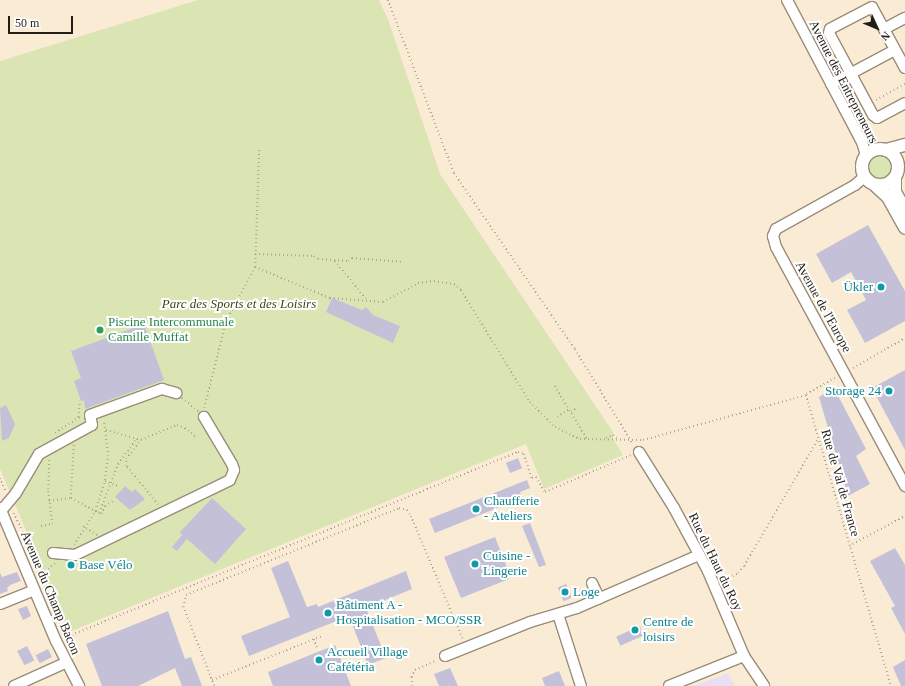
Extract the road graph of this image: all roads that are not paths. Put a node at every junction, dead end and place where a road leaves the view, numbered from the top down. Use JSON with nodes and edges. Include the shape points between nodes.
{"nodes":[{"id":1,"x":787,"y":0,"type":"edge"},
{"id":2,"x":905,"y":18,"type":"edge"},
{"id":3,"x":884,"y":29,"type":"junction"},
{"id":4,"x":895,"y":50,"type":"junction"},
{"id":5,"x":905,"y":68,"type":"edge"},
{"id":6,"x":851,"y":74,"type":"junction"},
{"id":7,"x":831,"y":84,"type":"junction"},
{"id":8,"x":905,"y":103,"type":"edge"},
{"id":9,"x":905,"y":144,"type":"edge"},
{"id":10,"x":886,"y":150,"type":"junction"},
{"id":11,"x":866,"y":155,"type":"junction"},
{"id":12,"x":899,"y":170,"type":"edge"},
{"id":13,"x":864,"y":177,"type":"junction"},
{"id":14,"x":876,"y":186,"type":"junction"},
{"id":15,"x":905,"y":210,"type":"edge"},
{"id":16,"x":905,"y":228,"type":"edge"},
{"id":17,"x":176,"y":393,"type":"road end"},
{"id":18,"x":204,"y":417,"type":"road end"},
{"id":19,"x":639,"y":452,"type":"road end"},
{"id":20,"x":901,"y":471,"type":"edge"},
{"id":21,"x":905,"y":486,"type":"edge"},
{"id":22,"x":1,"y":510,"type":"edge"},
{"id":23,"x":53,"y":553,"type":"dead end"},
{"id":24,"x":699,"y":555,"type":"junction"},
{"id":25,"x":592,"y":583,"type":"dead end"},
{"id":26,"x":32,"y":586,"type":"junction"},
{"id":27,"x":599,"y":598,"type":"junction"},
{"id":28,"x":0,"y":604,"type":"edge"},
{"id":29,"x":558,"y":614,"type":"junction"},
{"id":30,"x":445,"y":656,"type":"road end"},
{"id":31,"x":744,"y":656,"type":"junction"},
{"id":32,"x":65,"y":663,"type":"junction"},
{"id":33,"x":14,"y":686,"type":"edge"},
{"id":34,"x":79,"y":686,"type":"edge"},
{"id":35,"x":581,"y":686,"type":"edge"},
{"id":36,"x":671,"y":686,"type":"edge"},
{"id":37,"x":764,"y":686,"type":"edge"}],
"edges":[{"from":1,"to":7,"type":"street","name":"Avenue des Entrepreneurs"},
{"from":2,"to":3,"type":"street"},
{"from":3,"to":4,"type":"street"},
{"from":3,"to":6,"type":"street","via":[[872,7],[830,29],[829,33]]},
{"from":4,"to":5,"type":"street"},
{"from":4,"to":6,"type":"street"},
{"from":6,"to":7,"type":"street"},
{"from":6,"to":8,"type":"street","via":[[867,105],[878,118]]},
{"from":7,"to":11,"type":"street","name":"Avenue des Entrepreneurs","via":[[862,142]]},
{"from":9,"to":10,"type":"main road"},
{"from":10,"to":11,"type":"main road","via":[[875,149]]},
{"from":10,"to":12,"type":"main road","via":[[896,158]]},
{"from":11,"to":13,"type":"main road","via":[[861,166]]},
{"from":12,"to":14,"type":"main road","via":[[887,185]]},
{"from":12,"to":15,"type":"main road","via":[[895,192]]},
{"from":13,"to":14,"type":"main road"},
{"from":13,"to":20,"type":"street","name":"Avenue de l'Europe","via":[[855,185],[776,229],[773,236],[776,247],[844,372]]},
{"from":14,"to":16,"type":"main road","via":[[888,197]]},
{"from":17,"to":22,"type":"street","via":[[162,390],[90,415],[92,425],[74,428],[39,454],[16,493]]},
{"from":18,"to":23,"type":"street","via":[[232,464],[234,470],[230,480],[75,555]]},
{"from":19,"to":24,"type":"street","name":"Rue du Haut du Roy","via":[[674,508]]},
{"from":20,"to":21,"type":"street","name":"Avenue de l'Europe"},
{"from":22,"to":26,"type":"street","name":"Avenue du Champ Bacon"},
{"from":24,"to":27,"type":"street"},
{"from":24,"to":31,"type":"street","name":"Rue du Haut du Roy"},
{"from":25,"to":27,"type":"street"},
{"from":26,"to":28,"type":"street"},
{"from":26,"to":32,"type":"street","name":"Avenue du Champ Bacon"},
{"from":27,"to":29,"type":"street"},
{"from":29,"to":30,"type":"street","via":[[530,622]]},
{"from":29,"to":35,"type":"street"},
{"from":31,"to":36,"type":"street"},
{"from":31,"to":37,"type":"street","name":"Rue du Haut du Roy"},
{"from":32,"to":33,"type":"street"},
{"from":32,"to":34,"type":"street","name":"Avenue du Champ Bacon"}]}
